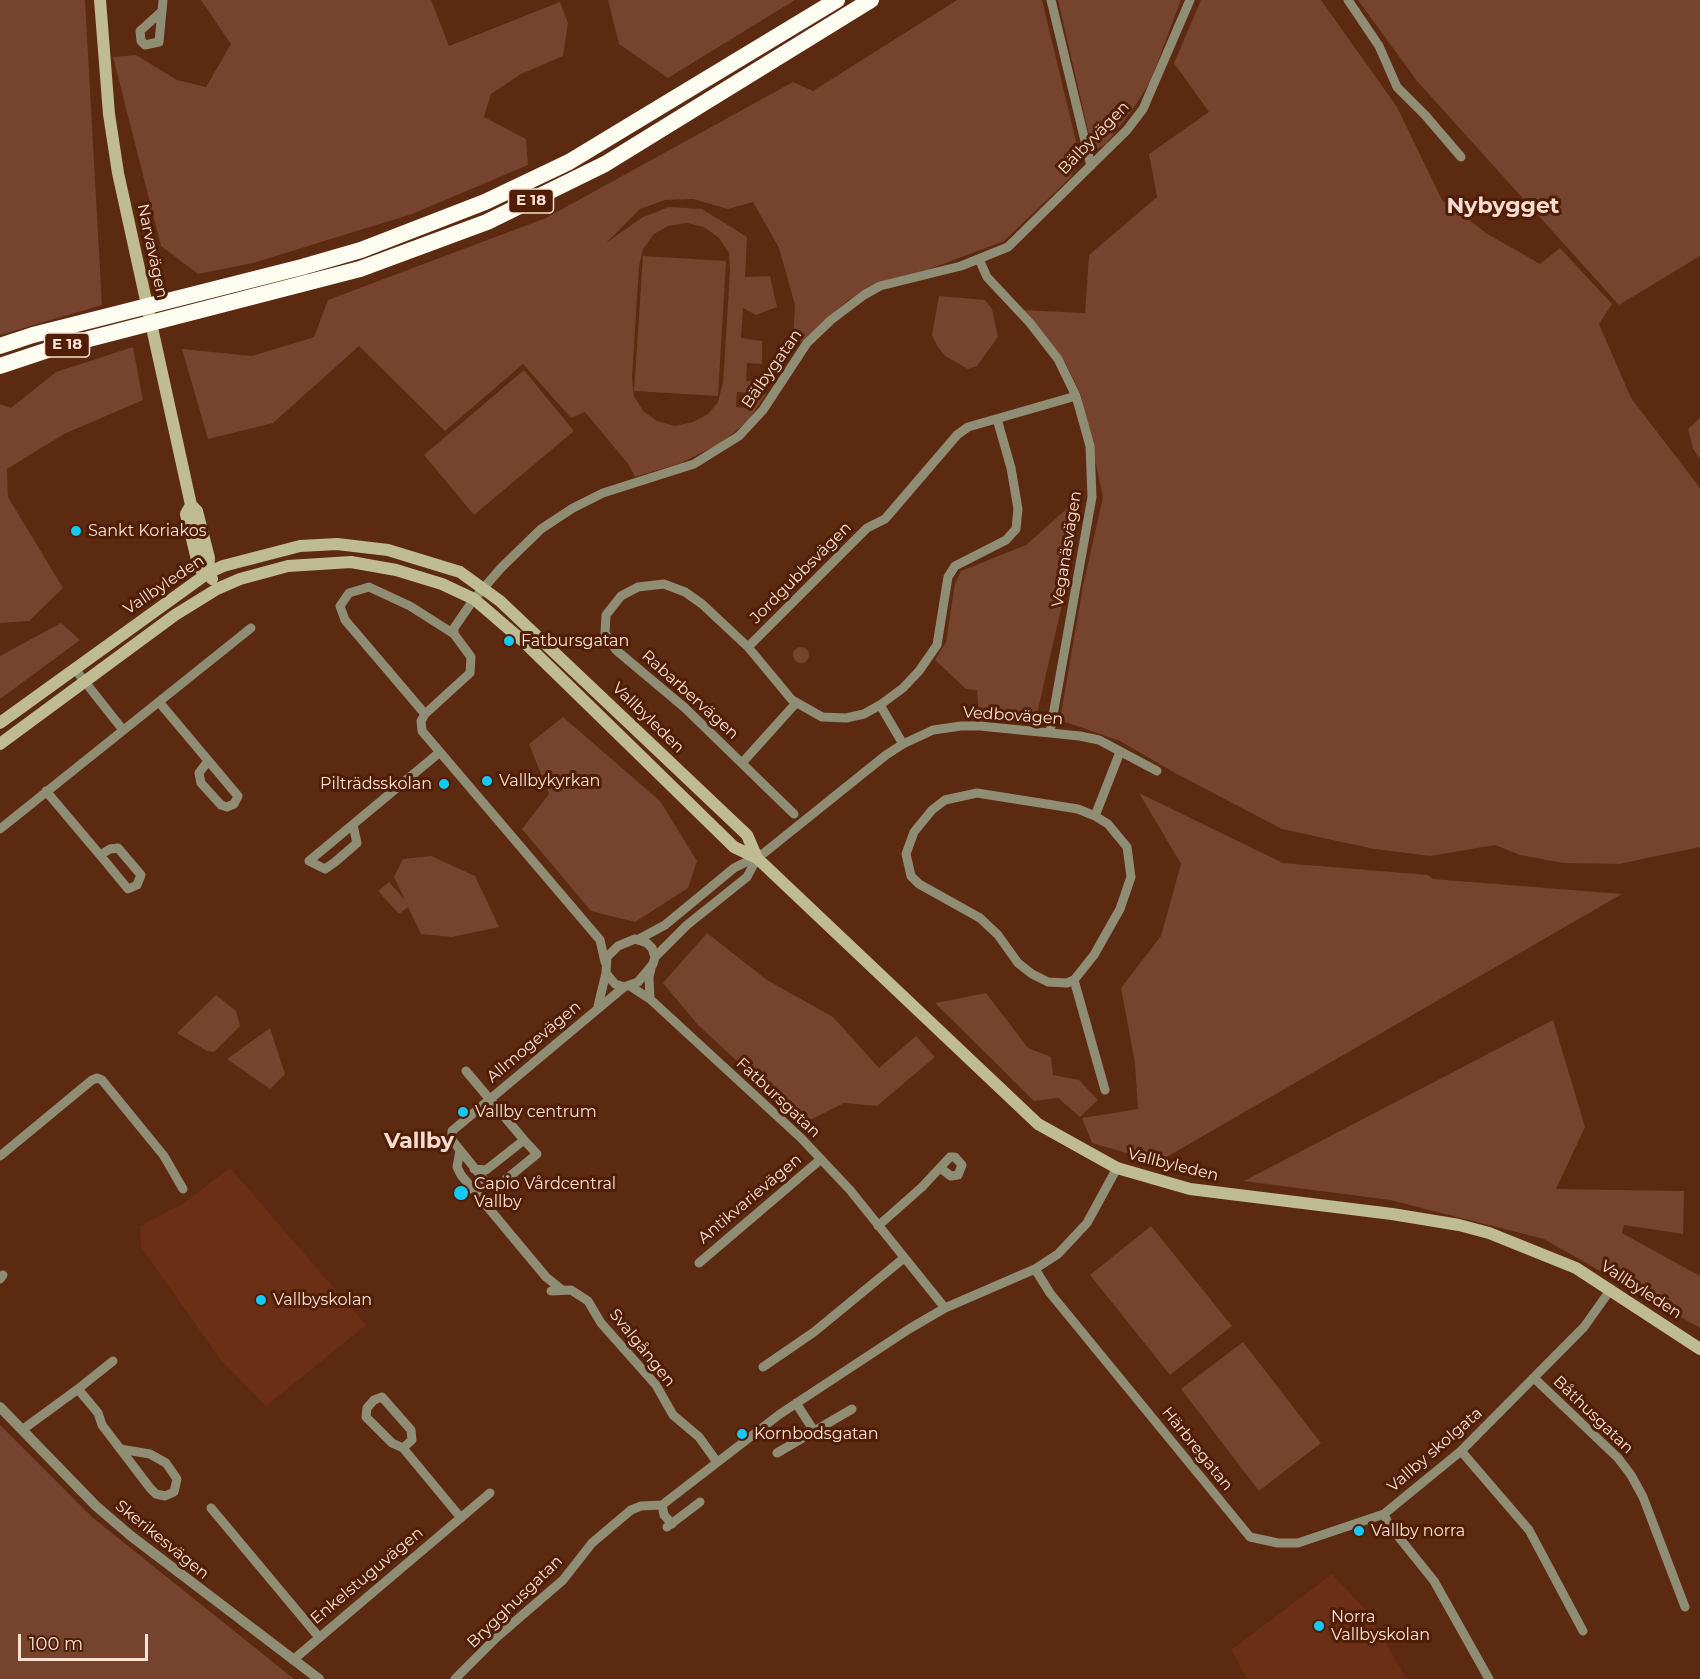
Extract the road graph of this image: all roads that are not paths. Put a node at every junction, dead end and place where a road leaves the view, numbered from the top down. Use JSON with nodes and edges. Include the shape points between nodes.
{"nodes":[{"id":1,"x":99,"y":0,"type":"edge"},
{"id":2,"x":163,"y":0,"type":"edge"},
{"id":3,"x":837,"y":0,"type":"edge"},
{"id":4,"x":871,"y":0,"type":"edge"},
{"id":5,"x":1051,"y":0,"type":"edge"},
{"id":6,"x":1190,"y":0,"type":"edge"},
{"id":7,"x":1348,"y":0,"type":"edge"},
{"id":8,"x":161,"y":12,"type":"dead end"},
{"id":9,"x":1461,"y":157,"type":"dead end"},
{"id":10,"x":1091,"y":166,"type":"junction"},
{"id":11,"x":1008,"y":247,"type":"joint"},
{"id":12,"x":979,"y":259,"type":"junction"},
{"id":13,"x":0,"y":346,"type":"edge"},
{"id":14,"x":0,"y":366,"type":"edge"},
{"id":15,"x":1076,"y":396,"type":"junction"},
{"id":16,"x":997,"y":419,"type":"junction"},
{"id":17,"x":191,"y":505,"type":"junction"},
{"id":18,"x":207,"y":548,"type":"junction"},
{"id":19,"x":234,"y":563,"type":"junction"},
{"id":20,"x":208,"y":573,"type":"junction"},
{"id":21,"x":484,"y":588,"type":"junction"},
{"id":22,"x":217,"y":589,"type":"junction"},
{"id":23,"x":474,"y":599,"type":"junction"},
{"id":24,"x":251,"y":628,"type":"dead end"},
{"id":25,"x":454,"y":634,"type":"junction"},
{"id":26,"x":748,"y":647,"type":"junction"},
{"id":27,"x":74,"y":668,"type":"junction"},
{"id":28,"x":85,"y":682,"type":"junction"},
{"id":29,"x":159,"y":702,"type":"junction"},
{"id":30,"x":796,"y":703,"type":"junction"},
{"id":31,"x":880,"y":705,"type":"junction"},
{"id":32,"x":425,"y":714,"type":"junction"},
{"id":33,"x":0,"y":723,"type":"edge"},
{"id":34,"x":123,"y":730,"type":"junction"},
{"id":35,"x":1050,"y":732,"type":"junction"},
{"id":36,"x":0,"y":744,"type":"edge"},
{"id":37,"x":903,"y":744,"type":"junction"},
{"id":38,"x":440,"y":752,"type":"junction"},
{"id":39,"x":1120,"y":752,"type":"junction"},
{"id":40,"x":208,"y":761,"type":"junction"},
{"id":41,"x":742,"y":763,"type":"junction"},
{"id":42,"x":1157,"y":771,"type":"dead end"},
{"id":43,"x":46,"y":790,"type":"junction"},
{"id":44,"x":794,"y":814,"type":"dead end"},
{"id":45,"x":1095,"y":816,"type":"junction"},
{"id":46,"x":353,"y":825,"type":"junction"},
{"id":47,"x":0,"y":829,"type":"edge"},
{"id":48,"x":100,"y":855,"type":"junction"},
{"id":49,"x":757,"y":858,"type":"junction"},
{"id":50,"x":639,"y":939,"type":"junction"},
{"id":51,"x":600,"y":940,"type":"junction"},
{"id":52,"x":626,"y":943,"type":"junction"},
{"id":53,"x":654,"y":960,"type":"junction"},
{"id":54,"x":605,"y":962,"type":"junction"},
{"id":55,"x":606,"y":973,"type":"junction"},
{"id":56,"x":1074,"y":980,"type":"junction"},
{"id":57,"x":627,"y":986,"type":"junction"},
{"id":58,"x":650,"y":999,"type":"junction"},
{"id":59,"x":597,"y":1008,"type":"junction"},
{"id":60,"x":465,"y":1071,"type":"dead end"},
{"id":61,"x":1105,"y":1090,"type":"dead end"},
{"id":62,"x":489,"y":1098,"type":"junction"},
{"id":63,"x":524,"y":1140,"type":"junction"},
{"id":64,"x":459,"y":1149,"type":"junction"},
{"id":65,"x":0,"y":1156,"type":"edge"},
{"id":66,"x":821,"y":1159,"type":"junction"},
{"id":67,"x":940,"y":1168,"type":"dead end"},
{"id":68,"x":1117,"y":1168,"type":"junction"},
{"id":69,"x":474,"y":1169,"type":"junction"},
{"id":70,"x":183,"y":1189,"type":"dead end"},
{"id":71,"x":878,"y":1226,"type":"junction"},
{"id":72,"x":904,"y":1258,"type":"junction"},
{"id":73,"x":699,"y":1263,"type":"dead end"},
{"id":74,"x":1035,"y":1269,"type":"junction"},
{"id":75,"x":561,"y":1289,"type":"junction"},
{"id":76,"x":1611,"y":1289,"type":"junction"},
{"id":77,"x":551,"y":1291,"type":"dead end"},
{"id":78,"x":945,"y":1308,"type":"junction"},
{"id":79,"x":1700,"y":1349,"type":"edge"},
{"id":80,"x":113,"y":1361,"type":"dead end"},
{"id":81,"x":763,"y":1367,"type":"dead end"},
{"id":82,"x":1534,"y":1378,"type":"junction"},
{"id":83,"x":78,"y":1389,"type":"junction"},
{"id":84,"x":796,"y":1403,"type":"junction"},
{"id":85,"x":0,"y":1407,"type":"edge"},
{"id":86,"x":852,"y":1409,"type":"dead end"},
{"id":87,"x":22,"y":1430,"type":"junction"},
{"id":88,"x":814,"y":1431,"type":"junction"},
{"id":89,"x":403,"y":1448,"type":"junction"},
{"id":90,"x":120,"y":1449,"type":"junction"},
{"id":91,"x":1461,"y":1452,"type":"junction"},
{"id":92,"x":777,"y":1453,"type":"dead end"},
{"id":93,"x":717,"y":1462,"type":"junction"},
{"id":94,"x":490,"y":1493,"type":"dead end"},
{"id":95,"x":700,"y":1502,"type":"dead end"},
{"id":96,"x":663,"y":1505,"type":"junction"},
{"id":97,"x":211,"y":1508,"type":"dead end"},
{"id":98,"x":1384,"y":1514,"type":"junction"},
{"id":99,"x":461,"y":1518,"type":"junction"},
{"id":100,"x":1685,"y":1607,"type":"dead end"},
{"id":101,"x":1583,"y":1631,"type":"dead end"},
{"id":102,"x":318,"y":1636,"type":"junction"},
{"id":103,"x":293,"y":1660,"type":"junction"},
{"id":104,"x":319,"y":1679,"type":"edge"},
{"id":105,"x":454,"y":1679,"type":"edge"},
{"id":106,"x":1489,"y":1679,"type":"edge"}],
"edges":[{"from":1,"to":17,"type":"main road","name":"Narvavägen","via":[[118,173]]},
{"from":2,"to":8,"type":"street"},
{"from":3,"to":13,"type":"highway","number":"E 18","via":[[569,162],[485,202],[361,250]]},
{"from":4,"to":14,"type":"highway","number":"E 18","via":[[605,164],[487,222],[350,272],[54,348]]},
{"from":5,"to":10,"type":"street"},
{"from":6,"to":10,"type":"street","name":"Bälbyvägen","via":[[1143,109]]},
{"from":7,"to":9,"type":"street","via":[[1378,46],[1396,87]]},
{"from":10,"to":11,"type":"street","name":"Bälbyvägen"},
{"from":11,"to":12,"type":"street","name":"Bälbygatan"},
{"from":12,"to":15,"type":"street","name":"Veganäsvägen","via":[[987,277],[1058,359]]},
{"from":12,"to":21,"type":"street","name":"Bälbygatan","via":[[936,274],[880,286],[864,295],[807,342],[763,411],[739,436],[694,464],[603,493],[573,508],[534,535]]},
{"from":15,"to":16,"type":"street","name":"Jordgubbsvägen"},
{"from":15,"to":35,"type":"street","name":"Veganäsvägen","via":[[1090,446],[1092,497]]},
{"from":16,"to":26,"type":"street","name":"Jordgubbsvägen","via":[[968,427],[957,435],[885,519],[867,528]]},
{"from":16,"to":31,"type":"street","name":"Jordgubbsvägen","via":[[1017,499],[1016,529],[1006,540],[955,566],[948,577],[937,645],[903,688]]},
{"from":17,"to":18,"type":"main road","name":"Narvavägen","via":[[197,511]]},
{"from":17,"to":20,"type":"main road","name":"Narvavägen","via":[[186,514],[189,530],[199,568]]},
{"from":18,"to":19,"type":"main road","via":[[222,560]]},
{"from":18,"to":20,"type":"main road","name":"Narvavägen"},
{"from":19,"to":20,"type":"main road","name":"Vallbyleden"},
{"from":19,"to":21,"type":"main road","name":"Vallbyleden","via":[[280,549],[337,544],[412,556],[460,572]]},
{"from":20,"to":22,"type":"main road","name":"Narvavägen"},
{"from":20,"to":27,"type":"main road","name":"Vallbyleden"},
{"from":21,"to":23,"type":"street"},
{"from":21,"to":49,"type":"main road","name":"Vallbyleden","via":[[747,835]]},
{"from":22,"to":23,"type":"main road","name":"Vallbyleden","via":[[266,570],[351,562],[416,575]]},
{"from":22,"to":28,"type":"main road","name":"Vallbyleden"},
{"from":23,"to":25,"type":"street"},
{"from":23,"to":49,"type":"main road","name":"Vallbyleden","via":[[579,693],[734,846]]},
{"from":24,"to":29,"type":"street"},
{"from":25,"to":32,"type":"street","via":[[471,657],[470,674]]},
{"from":25,"to":32,"type":"street","via":[[410,606],[369,587],[349,592],[340,606],[345,620]]},
{"from":26,"to":30,"type":"street","name":"Jordgubbsvägen","via":[[771,679]]},
{"from":26,"to":41,"type":"street","name":"Rabarbervägen","via":[[702,604],[664,584],[638,587],[621,596],[606,615],[605,633],[616,650],[686,708]]},
{"from":27,"to":28,"type":"street"},
{"from":27,"to":33,"type":"main road","name":"Vallbyleden"},
{"from":28,"to":34,"type":"street"},
{"from":28,"to":36,"type":"main road","name":"Vallbyleden"},
{"from":29,"to":34,"type":"street"},
{"from":29,"to":40,"type":"street"},
{"from":30,"to":31,"type":"street","name":"Jordgubbsvägen","via":[[822,717],[846,718]]},
{"from":30,"to":41,"type":"street","name":"Rabarbervägen"},
{"from":31,"to":37,"type":"street"},
{"from":32,"to":38,"type":"street","via":[[422,731]]},
{"from":34,"to":43,"type":"street"},
{"from":35,"to":37,"type":"street","name":"Vedbovägen","via":[[961,726],[933,730]]},
{"from":35,"to":39,"type":"street","name":"Vedbovägen","via":[[1099,740]]},
{"from":37,"to":49,"type":"street","name":"Vedbovägen"},
{"from":38,"to":46,"type":"street"},
{"from":38,"to":51,"type":"street"},
{"from":39,"to":42,"type":"street","name":"Vedbovägen"},
{"from":39,"to":45,"type":"street"},
{"from":40,"to":40,"type":"street","via":[[237,796],[234,804],[221,805],[201,783],[199,772]]},
{"from":41,"to":44,"type":"street","name":"Rabarbervägen"},
{"from":43,"to":47,"type":"street"},
{"from":43,"to":48,"type":"street"},
{"from":45,"to":56,"type":"street","via":[[1123,841],[1131,862],[1131,877],[1114,921]]},
{"from":45,"to":56,"type":"street","via":[[1071,808],[987,794],[958,795],[932,810],[914,832],[906,854],[907,867],[919,884],[980,918],[1024,968],[1048,982]]},
{"from":46,"to":46,"type":"street","via":[[318,853],[309,861],[325,868],[335,862],[357,843]]},
{"from":48,"to":48,"type":"street","via":[[118,848],[141,875],[137,885],[128,889]]},
{"from":49,"to":50,"type":"street","via":[[734,867],[665,925]]},
{"from":49,"to":53,"type":"street","via":[[747,877],[687,925]]},
{"from":49,"to":68,"type":"main road","name":"Vallbyleden","via":[[1038,1124]]},
{"from":50,"to":52,"type":"street"},
{"from":50,"to":53,"type":"street","via":[[652,948]]},
{"from":51,"to":52,"type":"street"},
{"from":51,"to":54,"type":"street"},
{"from":52,"to":54,"type":"street","via":[[611,952]]},
{"from":53,"to":57,"type":"street","via":[[638,982]]},
{"from":53,"to":58,"type":"street","via":[[649,977]]},
{"from":54,"to":55,"type":"street"},
{"from":55,"to":57,"type":"street","via":[[615,984]]},
{"from":55,"to":59,"type":"street","name":"Allmogevägen"},
{"from":56,"to":61,"type":"street"},
{"from":57,"to":58,"type":"street","name":"Fatbursgatan"},
{"from":57,"to":59,"type":"street","name":"Allmogevägen"},
{"from":58,"to":66,"type":"street","name":"Fatbursgatan"},
{"from":59,"to":62,"type":"street","name":"Allmogevägen"},
{"from":60,"to":62,"type":"street"},
{"from":62,"to":63,"type":"street"},
{"from":62,"to":64,"type":"street","name":"Allmogevägen","via":[[452,1131],[452,1140]]},
{"from":63,"to":69,"type":"street","via":[[486,1170]]},
{"from":63,"to":69,"type":"street","via":[[537,1154],[499,1185],[489,1186]]},
{"from":64,"to":69,"type":"street"},
{"from":64,"to":75,"type":"street","name":"Svalgången","via":[[457,1167],[461,1175],[546,1277]]},
{"from":65,"to":70,"type":"street","via":[[97,1078],[164,1156]]},
{"from":66,"to":71,"type":"street","name":"Fatbursgatan"},
{"from":66,"to":73,"type":"street","name":"Antikvarievägen"},
{"from":67,"to":71,"type":"street"},
{"from":68,"to":74,"type":"street","via":[[1076,1237]]},
{"from":68,"to":76,"type":"main road","name":"Vallbyleden","via":[[1190,1190],[1459,1225],[1549,1255]]},
{"from":71,"to":72,"type":"street","name":"Fatbursgatan"},
{"from":72,"to":78,"type":"street","name":"Fatbursgatan"},
{"from":72,"to":81,"type":"street","via":[[814,1332]]},
{"from":74,"to":78,"type":"street"},
{"from":74,"to":98,"type":"street","name":"Härbregatan","via":[[1050,1293],[1250,1537],[1298,1543]]},
{"from":75,"to":77,"type":"street"},
{"from":75,"to":93,"type":"street","name":"Svalgången","via":[[571,1290],[588,1301],[601,1323],[656,1385],[673,1415],[699,1437]]},
{"from":76,"to":79,"type":"main road","name":"Vallbyleden"},
{"from":76,"to":82,"type":"street","name":"Vallby skolgata","via":[[1584,1327]]},
{"from":78,"to":84,"type":"street"},
{"from":80,"to":83,"type":"street"},
{"from":82,"to":91,"type":"street","name":"Vallby skolgata"},
{"from":82,"to":100,"type":"street","name":"Båthusgatan","via":[[1631,1475]]},
{"from":83,"to":87,"type":"street"},
{"from":83,"to":90,"type":"street"},
{"from":84,"to":88,"type":"street"},
{"from":84,"to":93,"type":"street"},
{"from":85,"to":87,"type":"street","name":"Skerikesvägen"},
{"from":86,"to":88,"type":"street"},
{"from":87,"to":103,"type":"street","name":"Skerikesvägen","via":[[131,1536]]},
{"from":88,"to":92,"type":"street"},
{"from":89,"to":89,"type":"street","via":[[392,1443],[366,1417],[367,1407],[374,1400],[382,1397],[411,1430],[412,1440]]},
{"from":89,"to":99,"type":"street"},
{"from":90,"to":90,"type":"street","via":[[156,1494],[165,1496],[174,1491],[177,1479],[166,1463],[150,1454]]},
{"from":91,"to":98,"type":"street","name":"Vallby skolgata"},
{"from":91,"to":101,"type":"street","via":[[1529,1530]]},
{"from":93,"to":96,"type":"street"},
{"from":94,"to":99,"type":"street","name":"Enkelstuguvägen"},
{"from":95,"to":96,"type":"street","via":[[670,1525]]},
{"from":96,"to":105,"type":"street","name":"Brygghusgatan","via":[[631,1510],[592,1544],[563,1580]]},
{"from":97,"to":102,"type":"street"},
{"from":98,"to":106,"type":"street","name":"Vallby skolgata","via":[[1434,1581]]},
{"from":99,"to":102,"type":"street","name":"Enkelstuguvägen"},
{"from":102,"to":103,"type":"street","name":"Enkelstuguvägen"},
{"from":103,"to":104,"type":"street","name":"Skerikesvägen"}]}
